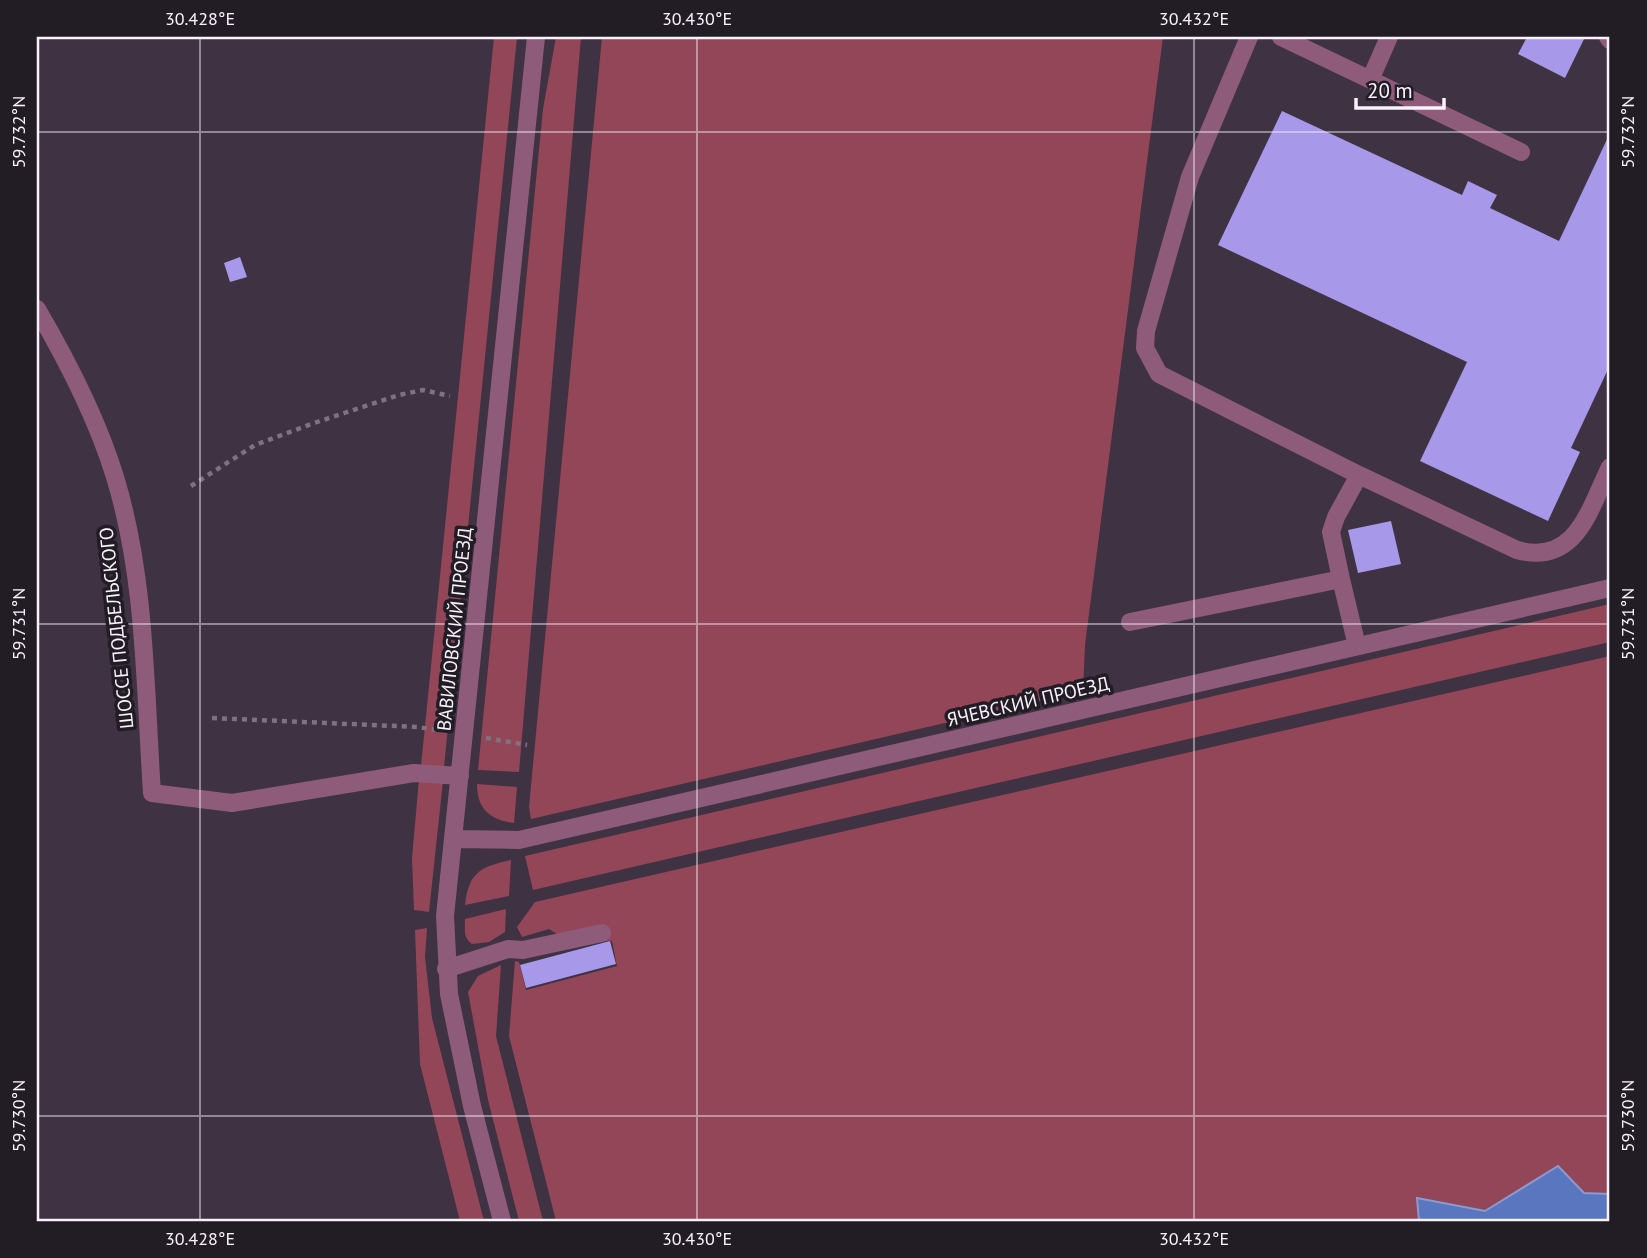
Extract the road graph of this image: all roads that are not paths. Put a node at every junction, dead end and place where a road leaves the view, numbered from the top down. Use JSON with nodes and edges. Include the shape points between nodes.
{"nodes":[{"id":1,"x":536,"y":37,"type":"edge"},
{"id":2,"x":1249,"y":37,"type":"edge"},
{"id":3,"x":1280,"y":37,"type":"edge"},
{"id":4,"x":1389,"y":37,"type":"edge"},
{"id":5,"x":1371,"y":78,"type":"junction"},
{"id":6,"x":1521,"y":152,"type":"dead end"},
{"id":7,"x":37,"y":309,"type":"edge"},
{"id":8,"x":1610,"y":467,"type":"edge"},
{"id":9,"x":1359,"y":475,"type":"junction"},
{"id":10,"x":1341,"y":579,"type":"junction"},
{"id":11,"x":1610,"y":588,"type":"edge"},
{"id":12,"x":1130,"y":622,"type":"dead end"},
{"id":13,"x":1357,"y":646,"type":"junction"},
{"id":14,"x":460,"y":776,"type":"junction"},
{"id":15,"x":453,"y":839,"type":"junction"},
{"id":16,"x":601,"y":933,"type":"dead end"},
{"id":17,"x":446,"y":969,"type":"junction"},
{"id":18,"x":502,"y":1221,"type":"edge"}],
"edges":[{"from":1,"to":14,"type":"street","name":"ВАВИЛОВСКИЙ ПРОЕЗД"},
{"from":2,"to":9,"type":"street","via":[[1190,177],[1145,348],[1159,374]]},
{"from":3,"to":5,"type":"street"},
{"from":4,"to":5,"type":"street"},
{"from":5,"to":6,"type":"street"},
{"from":7,"to":14,"type":"street","name":"ШОССЕ ПОДБЕЛЬСКОГО","via":[[84,397],[123,505],[139,613],[152,793],[232,803],[414,773]]},
{"from":8,"to":9,"type":"street","via":[[1580,528],[1566,545],[1533,554]]},
{"from":9,"to":10,"type":"street","via":[[1332,532]]},
{"from":10,"to":12,"type":"street"},
{"from":10,"to":13,"type":"street"},
{"from":11,"to":13,"type":"street","name":"ЯЧЕВСКИЙ ПРОЕЗД"},
{"from":13,"to":15,"type":"street","name":"ЯЧЕВСКИЙ ПРОЕЗД","via":[[519,839]]},
{"from":14,"to":15,"type":"street","name":"ВАВИЛОВСКИЙ ПРОЕЗД"},
{"from":15,"to":17,"type":"street","name":"ВАВИЛОВСКИЙ ПРОЕЗД","via":[[445,916]]},
{"from":16,"to":17,"type":"street","via":[[523,950],[508,949]]},
{"from":17,"to":18,"type":"street","name":"ВАВИЛОВСКИЙ ПРОЕЗД","via":[[472,1106]]}]}
